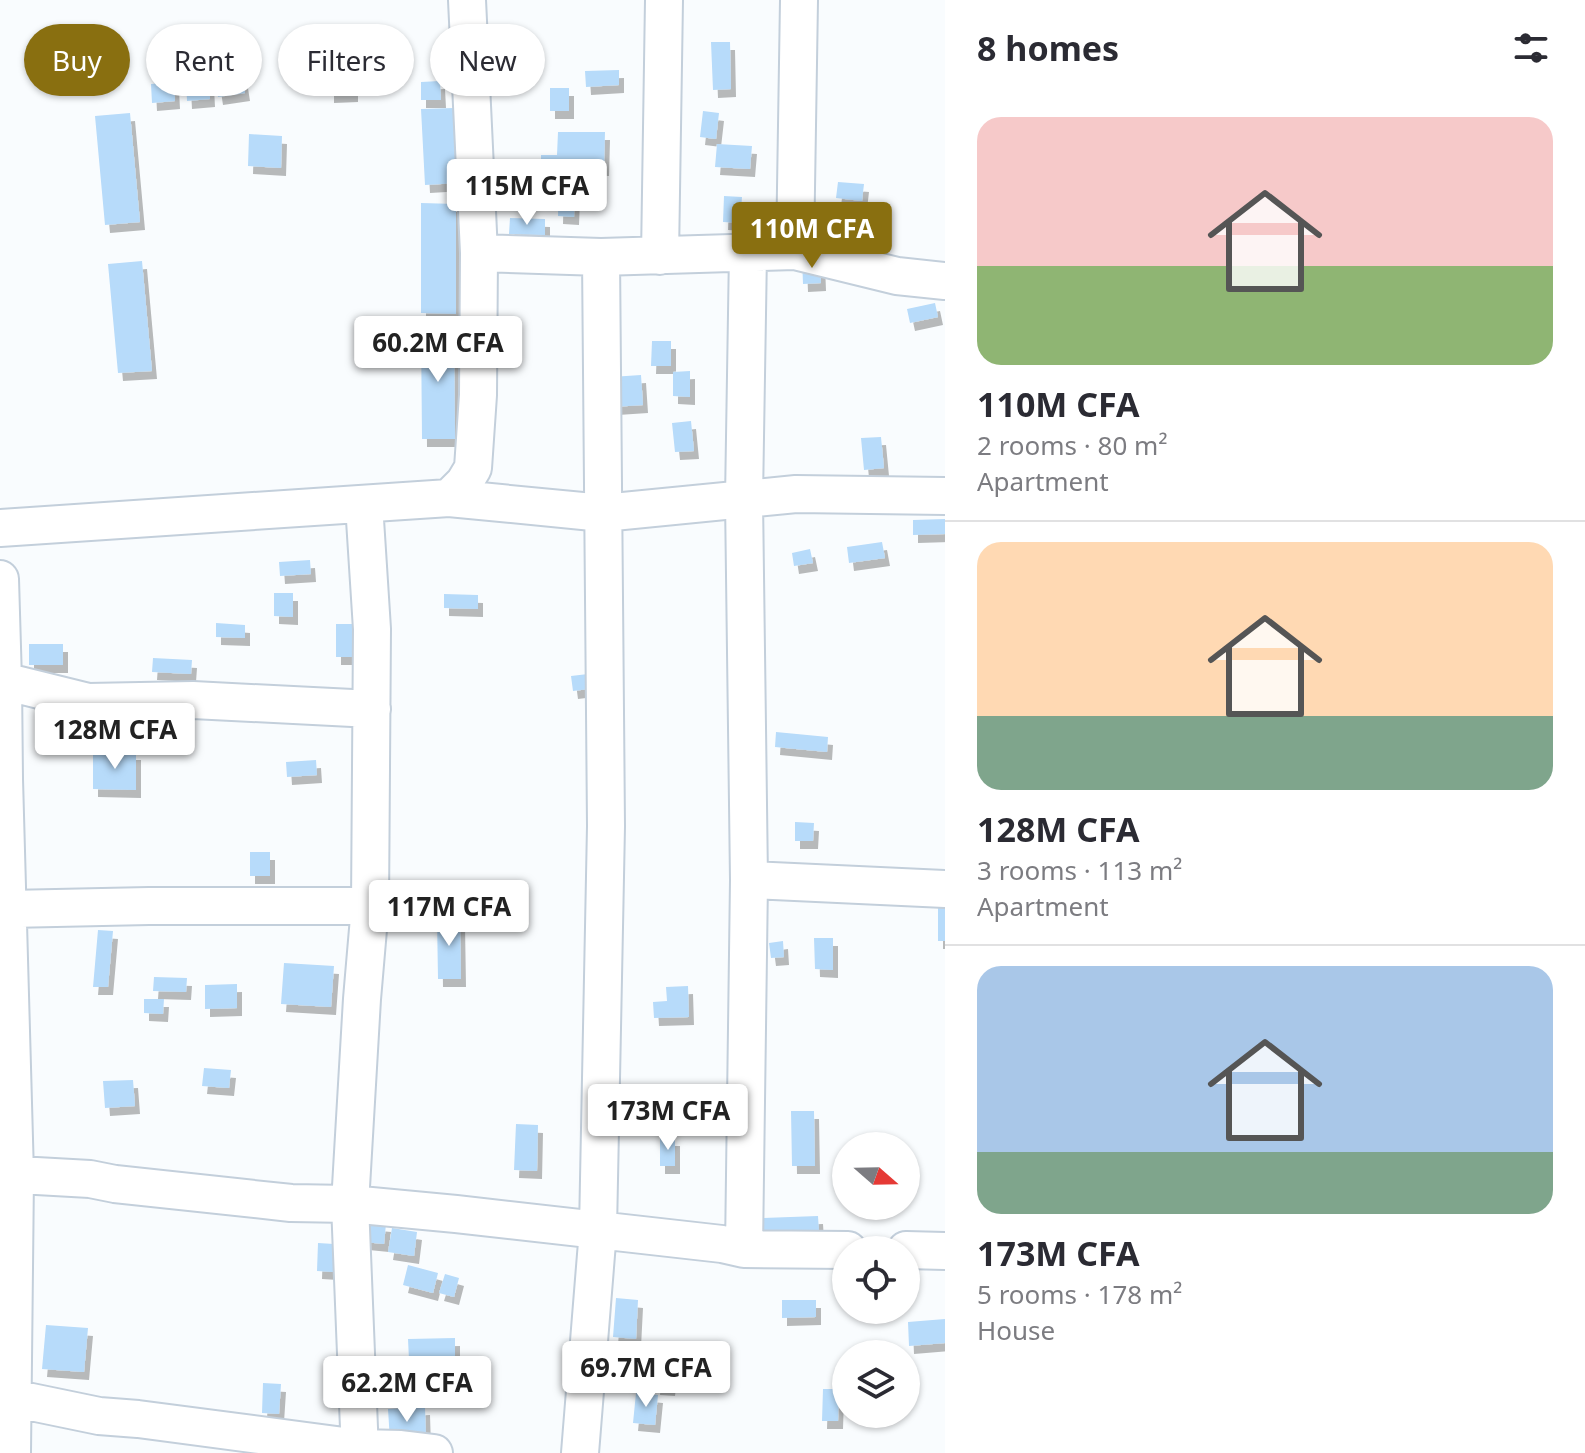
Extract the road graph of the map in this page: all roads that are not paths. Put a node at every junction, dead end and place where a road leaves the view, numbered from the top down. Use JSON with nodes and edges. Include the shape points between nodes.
{"nodes":[{"id":1,"x":467,"y":0,"type":"edge"},
{"id":2,"x":664,"y":0,"type":"edge"},
{"id":3,"x":799,"y":0,"type":"edge"},
{"id":4,"x":795,"y":251,"type":"junction"},
{"id":5,"x":748,"y":252,"type":"junction"},
{"id":6,"x":479,"y":253,"type":"junction"},
{"id":7,"x":660,"y":256,"type":"junction"},
{"id":8,"x":601,"y":257,"type":"junction"},
{"id":9,"x":945,"y":281,"type":"edge"},
{"id":10,"x":945,"y":496,"type":"edge"},
{"id":11,"x":449,"y":498,"type":"junction"},
{"id":12,"x":744,"y":499,"type":"junction"},
{"id":13,"x":364,"y":504,"type":"junction"},
{"id":14,"x":603,"y":513,"type":"junction"},
{"id":15,"x":0,"y":528,"type":"edge"},
{"id":16,"x":0,"y":579,"type":"edge"},
{"id":17,"x":2,"y":680,"type":"edge"},
{"id":18,"x":372,"y":709,"type":"junction"},
{"id":19,"x":749,"y":880,"type":"junction"},
{"id":20,"x":945,"y":889,"type":"edge"},
{"id":21,"x":370,"y":906,"type":"junction"},
{"id":22,"x":9,"y":909,"type":"junction"},
{"id":23,"x":7,"y":1174,"type":"edge"},
{"id":24,"x":350,"y":1204,"type":"junction"},
{"id":25,"x":598,"y":1230,"type":"junction"},
{"id":26,"x":744,"y":1249,"type":"junction"},
{"id":27,"x":832,"y":1250,"type":"edge"},
{"id":28,"x":920,"y":1250,"type":"edge"},
{"id":29,"x":945,"y":1251,"type":"edge"},
{"id":30,"x":6,"y":1398,"type":"edge"},
{"id":31,"x":360,"y":1450,"type":"edge"},
{"id":32,"x":12,"y":1453,"type":"edge"},
{"id":33,"x":434,"y":1453,"type":"edge"},
{"id":34,"x":580,"y":1453,"type":"edge"}],
"edges":[{"from":1,"to":6,"type":"street"},
{"from":2,"to":7,"type":"street"},
{"from":3,"to":4,"type":"street"},
{"from":4,"to":5,"type":"street"},
{"from":4,"to":9,"type":"street","via":[[897,276]]},
{"from":5,"to":7,"type":"street"},
{"from":5,"to":12,"type":"street"},
{"from":6,"to":8,"type":"street"},
{"from":6,"to":11,"type":"street","via":[[473,468]]},
{"from":7,"to":8,"type":"street"},
{"from":8,"to":14,"type":"street"},
{"from":10,"to":12,"type":"street","via":[[796,494]]},
{"from":11,"to":13,"type":"street"},
{"from":11,"to":14,"type":"street"},
{"from":12,"to":14,"type":"street"},
{"from":12,"to":19,"type":"street"},
{"from":13,"to":15,"type":"street"},
{"from":13,"to":18,"type":"street"},
{"from":14,"to":25,"type":"street","via":[[606,826]]},
{"from":16,"to":17,"type":"street"},
{"from":17,"to":18,"type":"street","via":[[88,702],[193,700]]},
{"from":17,"to":22,"type":"street"},
{"from":18,"to":21,"type":"street"},
{"from":19,"to":20,"type":"street"},
{"from":19,"to":26,"type":"street"},
{"from":21,"to":22,"type":"street"},
{"from":21,"to":24,"type":"street"},
{"from":22,"to":23,"type":"street"},
{"from":23,"to":24,"type":"street","via":[[291,1203]]},
{"from":23,"to":30,"type":"street"},
{"from":24,"to":25,"type":"street"},
{"from":24,"to":31,"type":"street"},
{"from":25,"to":26,"type":"street"},
{"from":25,"to":34,"type":"street"},
{"from":26,"to":27,"type":"street"},
{"from":28,"to":29,"type":"street"},
{"from":30,"to":31,"type":"street","via":[[99,1416]]},
{"from":30,"to":32,"type":"street"},
{"from":31,"to":33,"type":"street"}]}
